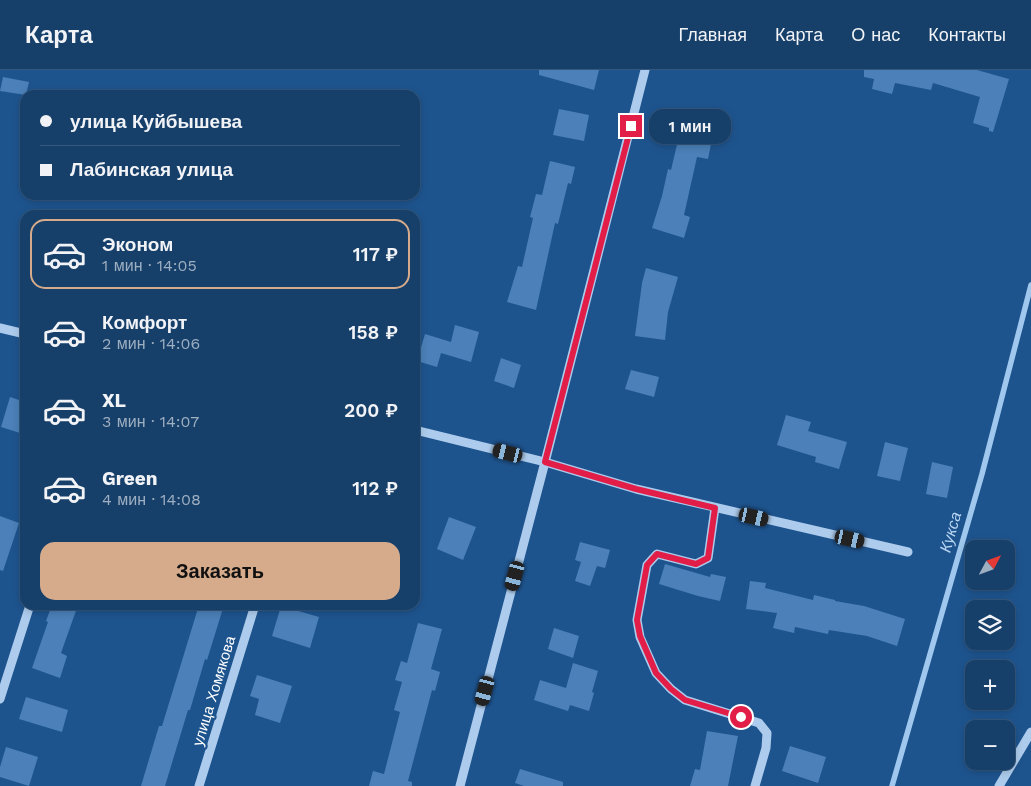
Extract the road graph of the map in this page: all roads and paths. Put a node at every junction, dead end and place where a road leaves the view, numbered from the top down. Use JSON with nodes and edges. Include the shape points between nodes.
{"nodes":[{"id":1,"x":645,"y":70,"type":"edge"},
{"id":2,"x":0,"y":328,"type":"edge"},
{"id":3,"x":20,"y":333,"type":"edge"},
{"id":4,"x":420,"y":431,"type":"edge"},
{"id":5,"x":545,"y":462,"type":"junction"},
{"id":6,"x":715,"y":508,"type":"junction"},
{"id":7,"x":908,"y":552,"type":"dead end"},
{"id":8,"x":28,"y":610,"type":"edge"},
{"id":9,"x":253,"y":610,"type":"edge"},
{"id":10,"x":0,"y":699,"type":"edge"},
{"id":11,"x":1031,"y":732,"type":"edge"},
{"id":12,"x":199,"y":786,"type":"edge"},
{"id":13,"x":460,"y":786,"type":"edge"},
{"id":14,"x":755,"y":786,"type":"edge"},
{"id":15,"x":999,"y":786,"type":"edge"}],
"edges":[{"from":1,"to":5,"type":"street"},
{"from":2,"to":3,"type":"street"},
{"from":4,"to":5,"type":"street"},
{"from":5,"to":6,"type":"street"},
{"from":5,"to":13,"type":"street"},
{"from":6,"to":7,"type":"street"},
{"from":6,"to":14,"type":"street","via":[[708,558],[696,564],[657,554],[647,565],[637,620],[640,636],[656,673],[671,689],[685,700],[759,723],[767,733]]},
{"from":8,"to":10,"type":"street"},
{"from":9,"to":12,"type":"street","name":"улица Хомякова"},
{"from":11,"to":15,"type":"street"}]}
